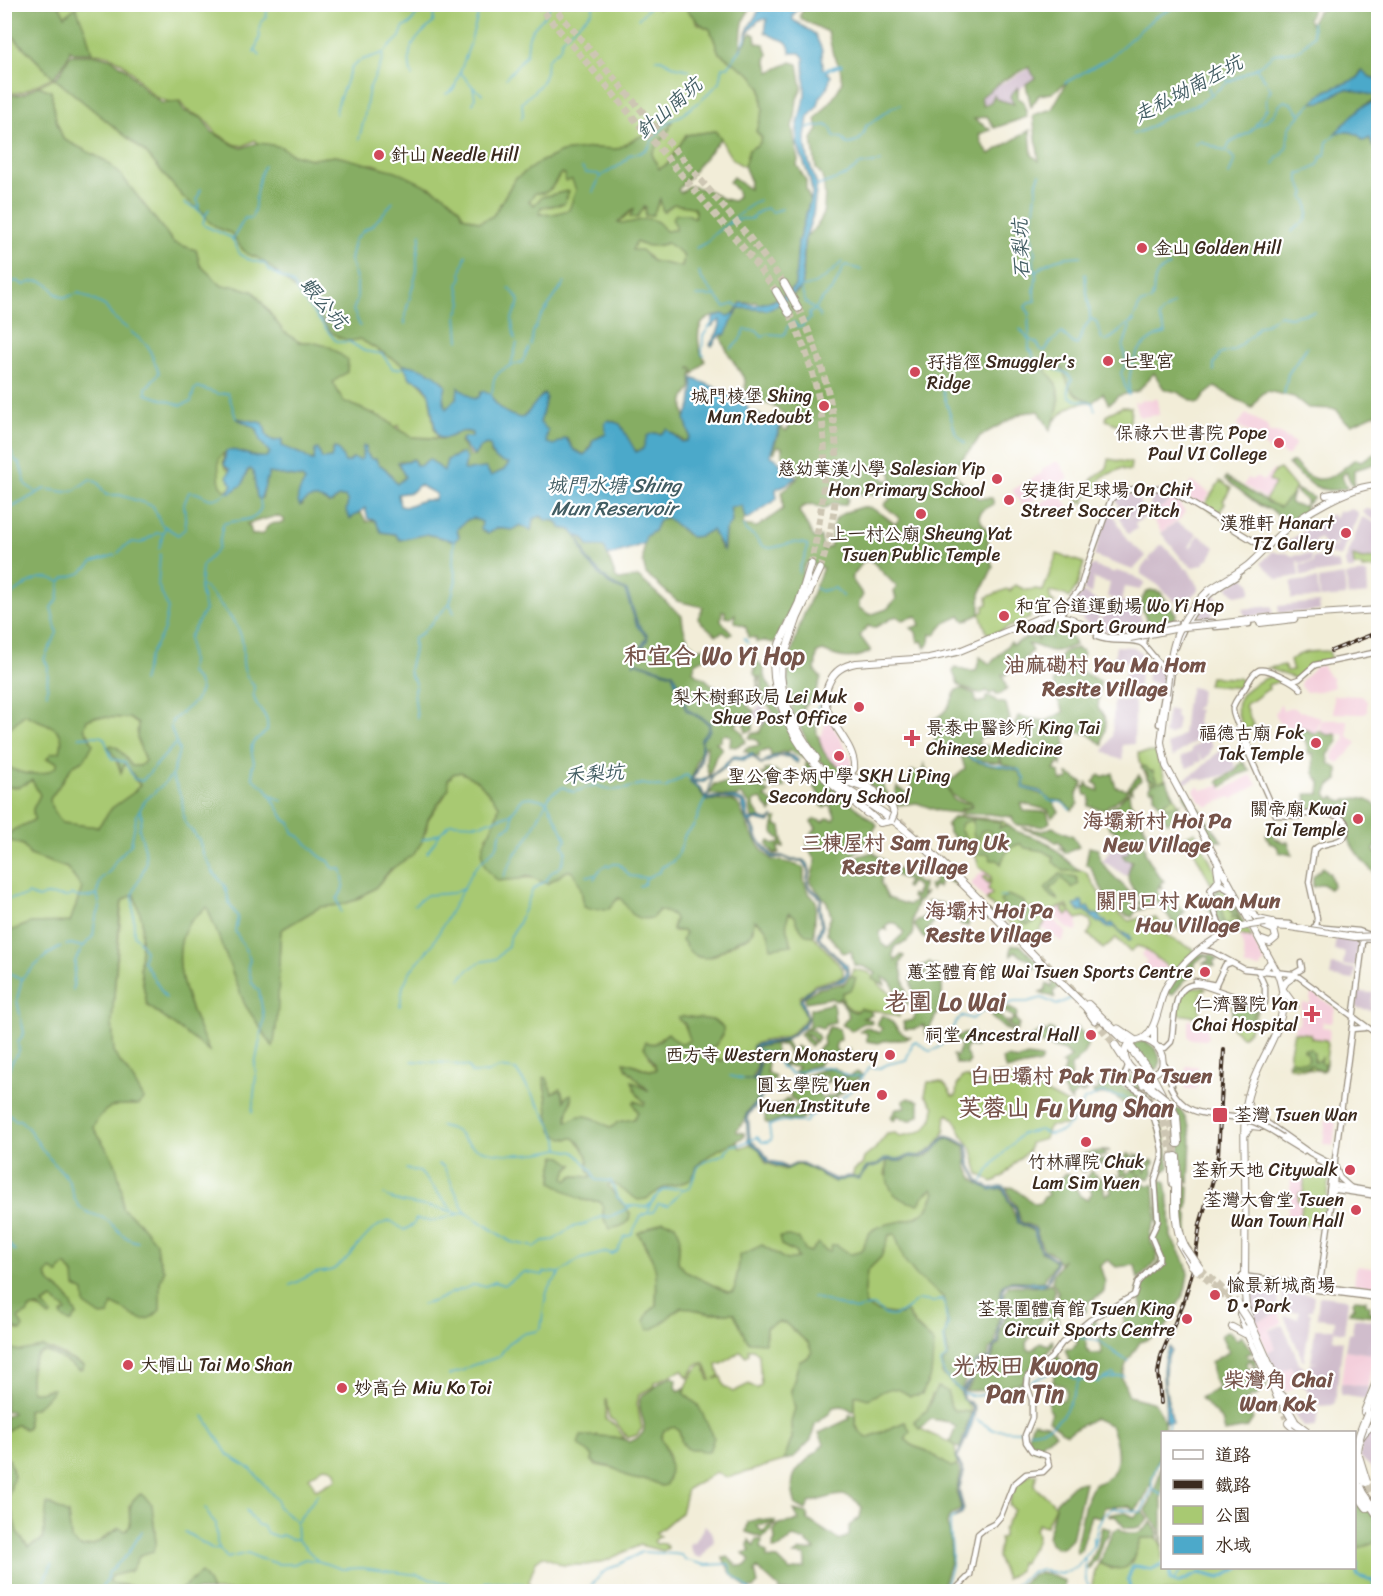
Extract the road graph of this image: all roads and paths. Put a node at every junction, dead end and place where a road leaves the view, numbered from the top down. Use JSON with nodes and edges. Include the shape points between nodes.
{"nodes":[{"id":1,"x":784,"y":283,"type":"tunnel mouth"},
{"id":2,"x":776,"y":291,"type":"tunnel mouth"},
{"id":3,"x":798,"y":308,"type":"tunnel mouth"},
{"id":4,"x":789,"y":313,"type":"tunnel mouth"},
{"id":5,"x":1378,"y":486,"type":"edge"},
{"id":6,"x":1349,"y":491,"type":"junction"},
{"id":7,"x":1326,"y":505,"type":"junction"},
{"id":8,"x":1266,"y":549,"type":"junction"},
{"id":9,"x":811,"y":564,"type":"tunnel mouth"},
{"id":10,"x":820,"y":569,"type":"tunnel mouth"},
{"id":11,"x":1231,"y":578,"type":"junction"},
{"id":12,"x":1196,"y":610,"type":"junction"},
{"id":13,"x":1378,"y":610,"type":"edge"},
{"id":14,"x":1062,"y":616,"type":"junction"},
{"id":15,"x":1200,"y":622,"type":"junction"},
{"id":16,"x":1249,"y":622,"type":"junction"},
{"id":17,"x":1172,"y":624,"type":"junction"},
{"id":18,"x":1186,"y":624,"type":"junction"},
{"id":19,"x":1146,"y":631,"type":"junction"},
{"id":20,"x":1181,"y":634,"type":"junction"},
{"id":21,"x":1098,"y":635,"type":"junction"},
{"id":22,"x":1144,"y":645,"type":"junction"},
{"id":23,"x":1378,"y":652,"type":"edge"},
{"id":24,"x":1173,"y":661,"type":"junction"},
{"id":25,"x":778,"y":662,"type":"junction"},
{"id":26,"x":1161,"y":664,"type":"junction"},
{"id":27,"x":1303,"y":676,"type":"junction"},
{"id":28,"x":1291,"y":681,"type":"junction"},
{"id":29,"x":787,"y":711,"type":"junction"},
{"id":30,"x":1238,"y":724,"type":"junction"},
{"id":31,"x":1161,"y":725,"type":"junction"},
{"id":32,"x":1237,"y":740,"type":"dead end"},
{"id":33,"x":1244,"y":744,"type":"junction"},
{"id":34,"x":1250,"y":756,"type":"junction"},
{"id":35,"x":853,"y":757,"type":"junction"},
{"id":36,"x":811,"y":760,"type":"junction"},
{"id":37,"x":837,"y":778,"type":"junction"},
{"id":38,"x":861,"y":779,"type":"junction"},
{"id":39,"x":874,"y":791,"type":"junction"},
{"id":40,"x":846,"y":794,"type":"dead end"},
{"id":41,"x":867,"y":813,"type":"junction"},
{"id":42,"x":900,"y":820,"type":"tunnel mouth"},
{"id":43,"x":1217,"y":867,"type":"junction"},
{"id":44,"x":968,"y":886,"type":"dead end"},
{"id":45,"x":1213,"y":888,"type":"junction"},
{"id":46,"x":1230,"y":890,"type":"junction"},
{"id":47,"x":1238,"y":897,"type":"junction"},
{"id":48,"x":1267,"y":924,"type":"junction"},
{"id":49,"x":1221,"y":927,"type":"junction"},
{"id":50,"x":1251,"y":927,"type":"junction"},
{"id":51,"x":1312,"y":928,"type":"junction"},
{"id":52,"x":1278,"y":929,"type":"junction"},
{"id":53,"x":1234,"y":931,"type":"junction"},
{"id":54,"x":1346,"y":931,"type":"junction"},
{"id":55,"x":1220,"y":937,"type":"junction"},
{"id":56,"x":1378,"y":937,"type":"edge"},
{"id":57,"x":1259,"y":938,"type":"junction"},
{"id":58,"x":1362,"y":938,"type":"junction"},
{"id":59,"x":1022,"y":939,"type":"dead end"},
{"id":60,"x":1213,"y":949,"type":"junction"},
{"id":61,"x":1226,"y":962,"type":"junction"},
{"id":62,"x":1301,"y":963,"type":"dead end"},
{"id":63,"x":1269,"y":964,"type":"junction"},
{"id":64,"x":1261,"y":971,"type":"junction"},
{"id":65,"x":1276,"y":973,"type":"junction"},
{"id":66,"x":1293,"y":976,"type":"junction"},
{"id":67,"x":1263,"y":981,"type":"junction"},
{"id":68,"x":1215,"y":987,"type":"junction"},
{"id":69,"x":1283,"y":989,"type":"junction"},
{"id":70,"x":1081,"y":998,"type":"tunnel mouth"},
{"id":71,"x":1087,"y":1006,"type":"junction"},
{"id":72,"x":1295,"y":1006,"type":"dead end"},
{"id":73,"x":1352,"y":1006,"type":"junction"},
{"id":74,"x":1345,"y":1009,"type":"junction"},
{"id":75,"x":1097,"y":1016,"type":"tunnel mouth"},
{"id":76,"x":1352,"y":1017,"type":"junction"},
{"id":77,"x":1174,"y":1022,"type":"junction"},
{"id":78,"x":1118,"y":1029,"type":"dead end"},
{"id":79,"x":1352,"y":1029,"type":"junction"},
{"id":80,"x":1365,"y":1029,"type":"junction"},
{"id":81,"x":1378,"y":1037,"type":"edge"},
{"id":82,"x":1120,"y":1042,"type":"joint"},
{"id":83,"x":1134,"y":1044,"type":"junction"},
{"id":84,"x":1156,"y":1045,"type":"junction"},
{"id":85,"x":1163,"y":1060,"type":"junction"},
{"id":86,"x":1126,"y":1062,"type":"junction"},
{"id":87,"x":1126,"y":1074,"type":"junction"},
{"id":88,"x":1149,"y":1079,"type":"junction"},
{"id":89,"x":1143,"y":1084,"type":"dead end"},
{"id":90,"x":1171,"y":1085,"type":"junction"},
{"id":91,"x":1246,"y":1095,"type":"junction"},
{"id":92,"x":1244,"y":1118,"type":"junction"},
{"id":93,"x":1260,"y":1122,"type":"junction"},
{"id":94,"x":1245,"y":1133,"type":"junction"},
{"id":95,"x":1178,"y":1143,"type":"dead end"},
{"id":96,"x":1297,"y":1146,"type":"junction"},
{"id":97,"x":1175,"y":1157,"type":"joint"},
{"id":98,"x":1321,"y":1161,"type":"junction"},
{"id":99,"x":1333,"y":1166,"type":"junction"},
{"id":100,"x":1331,"y":1178,"type":"junction"},
{"id":101,"x":1332,"y":1188,"type":"junction"},
{"id":102,"x":1351,"y":1189,"type":"junction"},
{"id":103,"x":1378,"y":1193,"type":"edge"},
{"id":104,"x":1330,"y":1198,"type":"junction"},
{"id":105,"x":1184,"y":1249,"type":"junction"},
{"id":106,"x":1198,"y":1269,"type":"tunnel mouth"},
{"id":107,"x":1249,"y":1278,"type":"junction"},
{"id":108,"x":1319,"y":1287,"type":"junction"},
{"id":109,"x":1378,"y":1293,"type":"edge"},
{"id":110,"x":1378,"y":1298,"type":"edge"},
{"id":111,"x":1241,"y":1311,"type":"junction"},
{"id":112,"x":1232,"y":1327,"type":"dead end"},
{"id":113,"x":1248,"y":1336,"type":"junction"},
{"id":114,"x":1256,"y":1342,"type":"junction"},
{"id":115,"x":1270,"y":1372,"type":"junction"},
{"id":116,"x":1378,"y":1380,"type":"edge"},
{"id":117,"x":1378,"y":1389,"type":"edge"},
{"id":118,"x":1282,"y":1400,"type":"junction"},
{"id":119,"x":1361,"y":1419,"type":"dead end"},
{"id":120,"x":1377,"y":1420,"type":"edge"},
{"id":121,"x":1293,"y":1426,"type":"edge"},
{"id":122,"x":1306,"y":1431,"type":"edge"},
{"id":123,"x":1356,"y":1444,"type":"edge"},
{"id":124,"x":1356,"y":1448,"type":"edge"},
{"id":125,"x":1356,"y":1464,"type":"edge"},
{"id":126,"x":1360,"y":1482,"type":"edge"},
{"id":127,"x":1378,"y":1514,"type":"edge"},
{"id":128,"x":677,"y":1592,"type":"edge"},
{"id":129,"x":701,"y":1592,"type":"edge"},
{"id":130,"x":953,"y":1592,"type":"edge"}],
"edges":[{"from":1,"to":3,"type":"highway"},
{"from":2,"to":4,"type":"highway"},
{"from":5,"to":6,"type":"main road"},
{"from":5,"to":7,"type":"main road","via":[[1357,490]]},
{"from":6,"to":7,"type":"main road"},
{"from":6,"to":7,"type":"main road","via":[[1324,495]]},
{"from":7,"to":8,"type":"main road","via":[[1290,525]]},
{"from":8,"to":11,"type":"main road"},
{"from":8,"to":14,"type":"main road","via":[[1173,492],[1146,487],[1115,495],[1078,592]]},
{"from":9,"to":25,"type":"highway","via":[[799,603],[780,643]]},
{"from":10,"to":25,"type":"highway"},
{"from":11,"to":12,"type":"main road"},
{"from":11,"to":17,"type":"main road","via":[[1206,591],[1183,618]]},
{"from":11,"to":31,"type":"main road","bridge":true,"via":[[1205,594],[1179,629],[1172,649]]},
{"from":12,"to":15,"type":"main road"},
{"from":12,"to":18,"type":"main road"},
{"from":13,"to":16,"type":"main road"},
{"from":14,"to":21,"type":"main road"},
{"from":14,"to":35,"type":"main road","via":[[1044,615],[957,652],[854,663],[840,669],[828,684],[825,701]]},
{"from":15,"to":16,"type":"main road"},
{"from":15,"to":18,"type":"main road"},
{"from":16,"to":20,"type":"main road"},
{"from":16,"to":21,"type":"main road","bridge":true,"via":[[1183,628],[1130,639]]},
{"from":17,"to":18,"type":"main road"},
{"from":17,"to":19,"type":"main road"},
{"from":17,"to":20,"type":"main road"},
{"from":18,"to":20,"type":"main road"},
{"from":19,"to":21,"type":"main road"},
{"from":19,"to":22,"type":"main road"},
{"from":20,"to":24,"type":"main road"},
{"from":21,"to":22,"type":"main road","via":[[1114,642],[1136,640]]},
{"from":22,"to":26,"type":"main road"},
{"from":23,"to":27,"type":"main road","via":[[1319,664]]},
{"from":24,"to":26,"type":"main road","via":[[1169,666]]},
{"from":24,"to":31,"type":"main road"},
{"from":25,"to":29,"type":"highway","via":[[774,677]]},
{"from":26,"to":31,"type":"main road","via":[[1167,679]]},
{"from":27,"to":28,"type":"main road"},
{"from":27,"to":28,"type":"main road","via":[[1301,689]]},
{"from":28,"to":30,"type":"main road","via":[[1266,670],[1255,673],[1233,707]]},
{"from":29,"to":36,"type":"highway"},
{"from":29,"to":37,"type":"highway","via":[[811,752]]},
{"from":30,"to":33,"type":"main road"},
{"from":30,"to":34,"type":"main road"},
{"from":31,"to":43,"type":"main road","via":[[1158,751],[1162,767]]},
{"from":31,"to":47,"type":"main road","via":[[1166,766]]},
{"from":32,"to":33,"type":"main road"},
{"from":33,"to":34,"type":"main road"},
{"from":34,"to":51,"type":"main road","via":[[1279,816],[1338,816],[1347,827],[1341,839],[1314,850],[1309,882],[1317,918]]},
{"from":35,"to":38,"type":"main road"},
{"from":35,"to":38,"type":"main road","via":[[854,769],[847,778]]},
{"from":36,"to":41,"type":"highway","via":[[836,789]]},
{"from":36,"to":71,"type":"highway","via":[[835,782],[914,837]]},
{"from":37,"to":39,"type":"highway"},
{"from":37,"to":42,"type":"highway"},
{"from":38,"to":39,"type":"main road"},
{"from":39,"to":41,"type":"main road","via":[[892,807],[892,818],[880,823]]},
{"from":40,"to":41,"type":"main road"},
{"from":43,"to":45,"type":"main road","via":[[1219,877]]},
{"from":43,"to":46,"type":"main road"},
{"from":44,"to":59,"type":"highway"},
{"from":45,"to":46,"type":"main road","via":[[1221,885]]},
{"from":45,"to":49,"type":"main road","via":[[1214,909]]},
{"from":46,"to":50,"type":"main road"},
{"from":47,"to":48,"type":"main road","via":[[1255,917]]},
{"from":47,"to":50,"type":"main road"},
{"from":48,"to":51,"type":"main road","bridge":true},
{"from":48,"to":52,"type":"main road"},
{"from":48,"to":53,"type":"main road","bridge":true},
{"from":48,"to":56,"type":"main road","bridge":true},
{"from":49,"to":53,"type":"main road"},
{"from":49,"to":55,"type":"main road"},
{"from":50,"to":57,"type":"main road"},
{"from":50,"to":63,"type":"main road"},
{"from":51,"to":52,"type":"main road","bridge":true},
{"from":51,"to":54,"type":"main road"},
{"from":51,"to":58,"type":"main road"},
{"from":52,"to":56,"type":"main road","bridge":true},
{"from":52,"to":57,"type":"main road","via":[[1271,943]]},
{"from":53,"to":55,"type":"main road"},
{"from":53,"to":60,"type":"main road"},
{"from":54,"to":58,"type":"main road"},
{"from":54,"to":58,"type":"main road","via":[[1357,932]]},
{"from":55,"to":83,"type":"main road","via":[[1191,956],[1174,976],[1150,1033]]},
{"from":56,"to":58,"type":"main road"},
{"from":57,"to":65,"type":"main road"},
{"from":58,"to":73,"type":"main road"},
{"from":58,"to":76,"type":"main road"},
{"from":60,"to":61,"type":"main road"},
{"from":60,"to":84,"type":"main road","via":[[1203,950],[1185,966],[1167,992],[1153,1034]]},
{"from":61,"to":64,"type":"main road"},
{"from":61,"to":68,"type":"main road"},
{"from":62,"to":66,"type":"main road","via":[[1302,970]]},
{"from":63,"to":64,"type":"main road"},
{"from":63,"to":65,"type":"main road"},
{"from":64,"to":65,"type":"main road"},
{"from":64,"to":67,"type":"main road"},
{"from":65,"to":66,"type":"main road"},
{"from":65,"to":67,"type":"main road","via":[[1266,975]]},
{"from":65,"to":69,"type":"main road"},
{"from":65,"to":91,"type":"main road","via":[[1280,1010]]},
{"from":66,"to":69,"type":"main road"},
{"from":66,"to":74,"type":"main road"},
{"from":66,"to":76,"type":"main road"},
{"from":67,"to":68,"type":"main road","via":[[1265,1003],[1259,1005]]},
{"from":68,"to":77,"type":"main road","via":[[1196,981],[1184,984],[1175,996]]},
{"from":69,"to":72,"type":"main road"},
{"from":69,"to":91,"type":"main road","via":[[1281,1019]]},
{"from":70,"to":71,"type":"highway"},
{"from":71,"to":75,"type":"highway"},
{"from":71,"to":82,"type":"highway"},
{"from":73,"to":74,"type":"main road"},
{"from":73,"to":76,"type":"main road"},
{"from":74,"to":76,"type":"main road"},
{"from":76,"to":79,"type":"main road"},
{"from":76,"to":80,"type":"main road"},
{"from":76,"to":81,"type":"main road"},
{"from":76,"to":99,"type":"main road"},
{"from":77,"to":84,"type":"main road","via":[[1170,1044],[1165,1048]]},
{"from":77,"to":85,"type":"main road","via":[[1174,1042]]},
{"from":78,"to":83,"type":"highway"},
{"from":79,"to":80,"type":"main road"},
{"from":79,"to":99,"type":"main road"},
{"from":80,"to":81,"type":"main road"},
{"from":82,"to":86,"type":"highway"},
{"from":83,"to":84,"type":"main road"},
{"from":83,"to":86,"type":"main road","via":[[1127,1045]]},
{"from":83,"to":88,"type":"highway"},
{"from":84,"to":85,"type":"main road"},
{"from":85,"to":88,"type":"main road"},
{"from":85,"to":90,"type":"main road"},
{"from":86,"to":87,"type":"main road"},
{"from":86,"to":88,"type":"main road"},
{"from":87,"to":88,"type":"main road"},
{"from":87,"to":130,"type":"main road","via":[[1125,1083],[1145,1096],[1150,1105],[1162,1157],[1155,1180],[1158,1219],[1151,1238],[1159,1261],[1139,1281],[1133,1295],[1086,1323],[1028,1376],[1032,1418],[1025,1440],[1033,1451],[1046,1455],[1049,1466],[1013,1485],[1002,1514],[978,1534],[970,1575]]},
{"from":88,"to":89,"type":"highway"},
{"from":88,"to":90,"type":"main road","via":[[1165,1076]]},
{"from":88,"to":95,"type":"highway","bridge":true,"via":[[1176,1118]]},
{"from":90,"to":96,"type":"main road","bridge":true,"via":[[1195,1109],[1265,1124]]},
{"from":91,"to":92,"type":"main road"},
{"from":91,"to":93,"type":"main road","via":[[1249,1108]]},
{"from":92,"to":93,"type":"main road"},
{"from":92,"to":94,"type":"main road"},
{"from":92,"to":107,"type":"main road"},
{"from":93,"to":94,"type":"main road"},
{"from":93,"to":96,"type":"main road"},
{"from":94,"to":107,"type":"main road"},
{"from":96,"to":98,"type":"main road"},
{"from":97,"to":105,"type":"highway","via":[[1177,1219]]},
{"from":97,"to":105,"type":"highway","via":[[1174,1224]]},
{"from":98,"to":99,"type":"main road"},
{"from":98,"to":100,"type":"main road"},
{"from":99,"to":100,"type":"main road"},
{"from":99,"to":101,"type":"main road"},
{"from":99,"to":102,"type":"main road"},
{"from":100,"to":101,"type":"main road"},
{"from":101,"to":102,"type":"main road"},
{"from":101,"to":104,"type":"main road"},
{"from":102,"to":103,"type":"main road"},
{"from":102,"to":103,"type":"main road"},
{"from":102,"to":104,"type":"main road"},
{"from":104,"to":108,"type":"main road"},
{"from":105,"to":106,"type":"highway","bridge":true},
{"from":107,"to":108,"type":"main road","via":[[1295,1280]]},
{"from":107,"to":108,"type":"main road","via":[[1279,1287]]},
{"from":107,"to":111,"type":"main road"},
{"from":108,"to":109,"type":"main road"},
{"from":108,"to":110,"type":"main road"},
{"from":111,"to":113,"type":"main road"},
{"from":111,"to":114,"type":"highway","bridge":true,"via":[[1248,1318]]},
{"from":111,"to":115,"type":"main road"},
{"from":112,"to":113,"type":"main road"},
{"from":113,"to":115,"type":"main road","via":[[1263,1370]]},
{"from":114,"to":115,"type":"highway"},
{"from":114,"to":115,"type":"highway"},
{"from":115,"to":118,"type":"highway"},
{"from":116,"to":124,"type":"highway","bridge":true},
{"from":117,"to":123,"type":"highway","bridge":true},
{"from":118,"to":121,"type":"main road"},
{"from":118,"to":122,"type":"highway","bridge":true,"via":[[1293,1421]]},
{"from":119,"to":120,"type":"main road","via":[[1364,1424]]},
{"from":120,"to":124,"type":"main road"},
{"from":124,"to":126,"type":"highway","bridge":true},
{"from":125,"to":126,"type":"highway","bridge":true},
{"from":126,"to":127,"type":"highway"},
{"from":128,"to":129,"type":"main road"}]}
